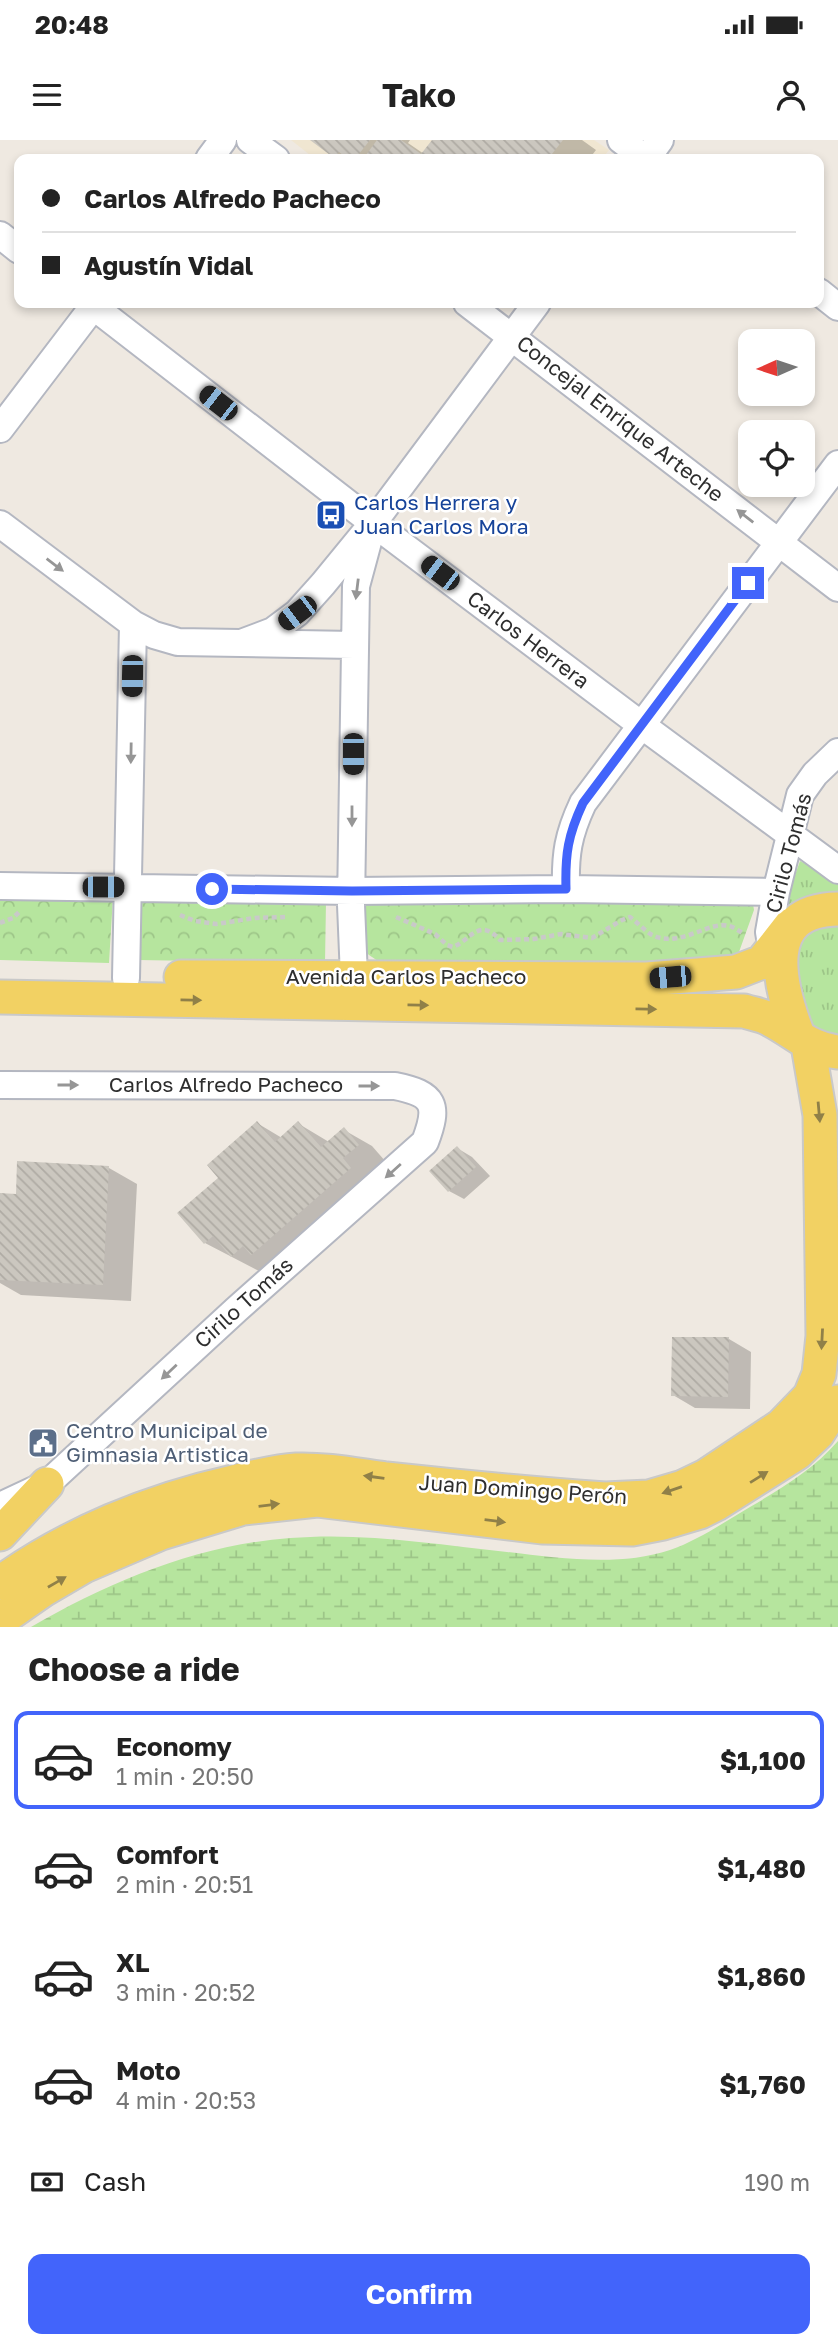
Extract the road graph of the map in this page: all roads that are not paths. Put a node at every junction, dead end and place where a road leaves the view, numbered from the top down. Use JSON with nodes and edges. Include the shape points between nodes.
{"nodes":[{"id":1,"x":250,"y":140,"type":"edge"},
{"id":2,"x":621,"y":140,"type":"edge"},
{"id":3,"x":269,"y":154,"type":"edge"},
{"id":4,"x":639,"y":154,"type":"edge"},
{"id":5,"x":0,"y":235,"type":"edge"},
{"id":6,"x":14,"y":246,"type":"edge"},
{"id":7,"x":824,"y":296,"type":"edge"},
{"id":8,"x":838,"y":307,"type":"edge"},
{"id":9,"x":90,"y":308,"type":"edge"},
{"id":10,"x":98,"y":308,"type":"edge"},
{"id":11,"x":474,"y":308,"type":"edge"},
{"id":12,"x":533,"y":308,"type":"edge"},
{"id":13,"x":512,"y":336,"type":"junction"},
{"id":14,"x":0,"y":429,"type":"edge"},
{"id":15,"x":838,"y":464,"type":"edge"},
{"id":16,"x":373,"y":523,"type":"junction"},
{"id":17,"x":0,"y":524,"type":"edge"},
{"id":18,"x":778,"y":542,"type":"junction"},
{"id":19,"x":838,"y":588,"type":"edge"},
{"id":20,"x":133,"y":624,"type":"junction"},
{"id":21,"x":244,"y":642,"type":"junction"},
{"id":22,"x":354,"y":645,"type":"junction"},
{"id":23,"x":640,"y":724,"type":"junction"},
{"id":24,"x":838,"y":752,"type":"edge"},
{"id":25,"x":791,"y":835,"type":"junction"},
{"id":26,"x":838,"y":870,"type":"edge"},
{"id":27,"x":0,"y":886,"type":"edge"},
{"id":28,"x":129,"y":888,"type":"junction"},
{"id":29,"x":566,"y":889,"type":"junction"},
{"id":30,"x":776,"y":892,"type":"junction"},
{"id":31,"x":352,"y":898,"type":"junction"},
{"id":32,"x":838,"y":909,"type":"edge"},
{"id":33,"x":778,"y":942,"type":"junction"},
{"id":34,"x":0,"y":974,"type":"edge"},
{"id":35,"x":354,"y":977,"type":"junction"},
{"id":36,"x":126,"y":978,"type":"junction"},
{"id":37,"x":0,"y":997,"type":"edge"},
{"id":38,"x":815,"y":1044,"type":"edge"},
{"id":39,"x":0,"y":1085,"type":"edge"},
{"id":40,"x":434,"y":1118,"type":"joint"},
{"id":41,"x":838,"y":1402,"type":"edge"},
{"id":42,"x":47,"y":1484,"type":"junction"},
{"id":43,"x":0,"y":1506,"type":"edge"},
{"id":44,"x":0,"y":1534,"type":"edge"},
{"id":45,"x":0,"y":1583,"type":"edge"},
{"id":46,"x":0,"y":1620,"type":"edge"}],
"edges":[{"from":1,"to":3,"type":"street"},
{"from":2,"to":4,"type":"street"},
{"from":5,"to":6,"type":"street"},
{"from":7,"to":8,"type":"street"},
{"from":9,"to":14,"type":"street"},
{"from":10,"to":16,"type":"street","name":"Carlos Herrera"},
{"from":11,"to":13,"type":"street","name":"Concejal Enrique Arteche"},
{"from":12,"to":13,"type":"street"},
{"from":13,"to":16,"type":"street"},
{"from":18,"to":13,"type":"street","name":"Concejal Enrique Arteche","one_way":true},
{"from":15,"to":18,"type":"street"},
{"from":16,"to":21,"type":"street","via":[[297,613],[273,631]]},
{"from":16,"to":22,"type":"street","one_way":true,"via":[[356,586]]},
{"from":16,"to":23,"type":"street","name":"Carlos Herrera"},
{"from":17,"to":20,"type":"street","one_way":true},
{"from":18,"to":19,"type":"street","name":"Concejal Enrique Arteche"},
{"from":18,"to":23,"type":"street"},
{"from":20,"to":21,"type":"street","via":[[178,642]]},
{"from":20,"to":28,"type":"street","one_way":true},
{"from":21,"to":22,"type":"street"},
{"from":22,"to":31,"type":"street","one_way":true},
{"from":23,"to":25,"type":"street","name":"Carlos Herrera"},
{"from":23,"to":29,"type":"street","via":[[583,803],[571,829]]},
{"from":24,"to":25,"type":"street","name":"Cirilo Tomás","via":[[800,795]]},
{"from":25,"to":26,"type":"street","name":"Carlos Herrera"},
{"from":25,"to":30,"type":"street","name":"Cirilo Tomás"},
{"from":27,"to":28,"type":"street"},
{"from":28,"to":31,"type":"street"},
{"from":28,"to":36,"type":"street"},
{"from":29,"to":30,"type":"street"},
{"from":29,"to":31,"type":"street"},
{"from":30,"to":33,"type":"street","name":"Cirilo Tomás"},
{"from":31,"to":35,"type":"street"},
{"from":32,"to":33,"type":"main road","name":"Avenida Carlos Pacheco","via":[[803,916]]},
{"from":33,"to":35,"type":"main road","name":"Avenida Carlos Pacheco","via":[[762,962],[736,972],[648,979]]},
{"from":33,"to":38,"type":"main road","via":[[785,997]]},
{"from":34,"to":36,"type":"main road","name":"Avenida Carlos Pacheco"},
{"from":35,"to":36,"type":"main road","name":"Avenida Carlos Pacheco"},
{"from":37,"to":38,"type":"main road","name":"Avenida Carlos Pacheco","one_way":true,"via":[[744,1012],[768,1018]]},
{"from":38,"to":45,"type":"main road","name":"Juan Domingo Perón","one_way":true,"via":[[820,1115],[820,1374],[810,1396],[782,1426],[706,1476],[649,1497],[577,1497],[326,1471],[265,1475],[149,1506],[68,1541]]},
{"from":39,"to":40,"type":"street","name":"Carlos Alfredo Pacheco","one_way":true,"via":[[395,1086],[418,1090],[430,1101]]},
{"from":40,"to":42,"type":"street","name":"Cirilo Tomás","one_way":true,"via":[[425,1142]]},
{"from":46,"to":41,"type":"main road","name":"Juan Domingo Perón","one_way":true,"via":[[84,1566],[161,1533],[243,1508],[317,1500],[541,1527],[632,1529],[663,1523],[716,1504],[797,1452],[818,1433]]},
{"from":42,"to":43,"type":"street","name":"Cirilo Tomás"},
{"from":42,"to":44,"type":"main road"}]}
